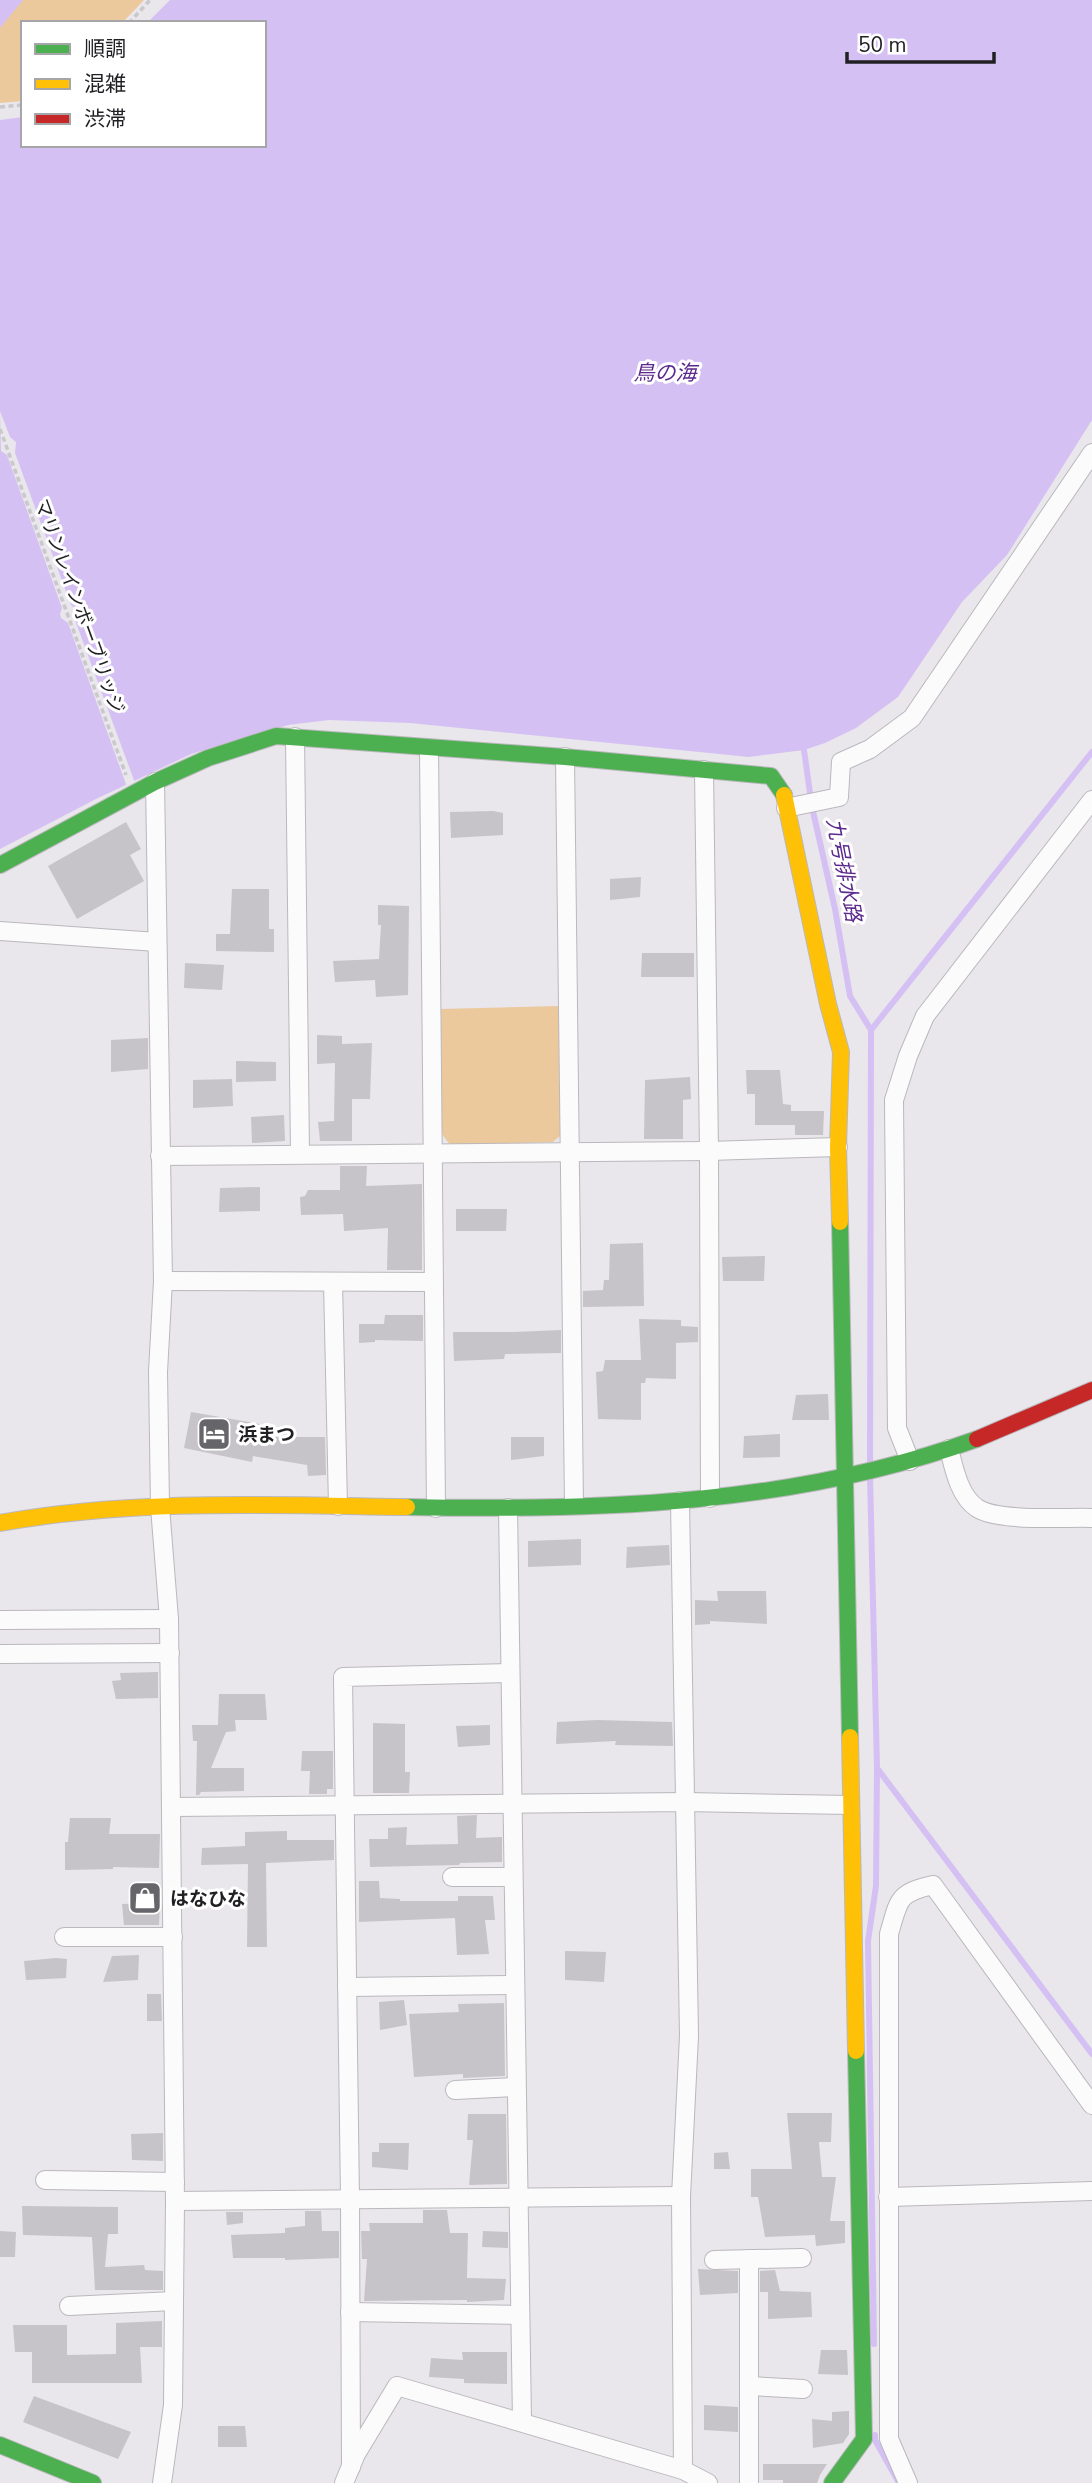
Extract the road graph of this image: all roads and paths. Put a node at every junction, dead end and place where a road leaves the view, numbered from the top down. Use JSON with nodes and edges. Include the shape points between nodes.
{"nodes":[{"id":1,"x":150,"y":0,"type":"edge"},
{"id":2,"x":131,"y":21,"type":"edge"},
{"id":3,"x":21,"y":105,"type":"edge"},
{"id":4,"x":0,"y":107,"type":"edge"},
{"id":5,"x":0,"y":429,"type":"edge"},
{"id":6,"x":1092,"y":453,"type":"edge"},
{"id":7,"x":295,"y":737,"type":"junction"},
{"id":8,"x":429,"y":748,"type":"junction"},
{"id":9,"x":565,"y":757,"type":"junction"},
{"id":10,"x":704,"y":770,"type":"junction"},
{"id":11,"x":155,"y":782,"type":"junction"},
{"id":12,"x":133,"y":793,"type":"junction"},
{"id":13,"x":1092,"y":800,"type":"edge"},
{"id":14,"x":792,"y":807,"type":"junction"},
{"id":15,"x":0,"y":865,"type":"edge"},
{"id":16,"x":0,"y":931,"type":"edge"},
{"id":17,"x":157,"y":942,"type":"junction"},
{"id":18,"x":838,"y":1147,"type":"junction"},
{"id":19,"x":571,"y":1151,"type":"junction"},
{"id":20,"x":709,"y":1151,"type":"junction"},
{"id":21,"x":432,"y":1152,"type":"junction"},
{"id":22,"x":300,"y":1153,"type":"junction"},
{"id":23,"x":159,"y":1156,"type":"junction"},
{"id":24,"x":163,"y":1282,"type":"junction"},
{"id":25,"x":333,"y":1282,"type":"junction"},
{"id":26,"x":433,"y":1282,"type":"junction"},
{"id":27,"x":1092,"y":1390,"type":"edge"},
{"id":28,"x":949,"y":1449,"type":"junction"},
{"id":29,"x":910,"y":1461,"type":"junction"},
{"id":30,"x":852,"y":1476,"type":"junction"},
{"id":31,"x":710,"y":1498,"type":"junction"},
{"id":32,"x":680,"y":1501,"type":"junction"},
{"id":33,"x":575,"y":1505,"type":"junction"},
{"id":34,"x":338,"y":1506,"type":"junction"},
{"id":35,"x":160,"y":1507,"type":"junction"},
{"id":36,"x":436,"y":1508,"type":"junction"},
{"id":37,"x":508,"y":1508,"type":"junction"},
{"id":38,"x":1092,"y":1518,"type":"edge"},
{"id":39,"x":0,"y":1522,"type":"edge"},
{"id":40,"x":169,"y":1619,"type":"junction"},
{"id":41,"x":0,"y":1620,"type":"edge"},
{"id":42,"x":170,"y":1653,"type":"junction"},
{"id":43,"x":0,"y":1654,"type":"edge"},
{"id":44,"x":510,"y":1673,"type":"junction"},
{"id":45,"x":686,"y":1802,"type":"junction"},
{"id":46,"x":511,"y":1804,"type":"junction"},
{"id":47,"x":344,"y":1805,"type":"junction"},
{"id":48,"x":850,"y":1805,"type":"junction"},
{"id":49,"x":172,"y":1807,"type":"junction"},
{"id":50,"x":452,"y":1877,"type":"dead end"},
{"id":51,"x":513,"y":1877,"type":"junction"},
{"id":52,"x":64,"y":1937,"type":"dead end"},
{"id":53,"x":173,"y":1937,"type":"junction"},
{"id":54,"x":514,"y":1985,"type":"junction"},
{"id":55,"x":347,"y":1987,"type":"junction"},
{"id":56,"x":516,"y":2087,"type":"junction"},
{"id":57,"x":455,"y":2091,"type":"dead end"},
{"id":58,"x":1092,"y":2105,"type":"edge"},
{"id":59,"x":46,"y":2180,"type":"dead end"},
{"id":60,"x":175,"y":2182,"type":"junction"},
{"id":61,"x":1092,"y":2191,"type":"edge"},
{"id":62,"x":681,"y":2196,"type":"junction"},
{"id":63,"x":888,"y":2197,"type":"junction"},
{"id":64,"x":518,"y":2198,"type":"junction"},
{"id":65,"x":350,"y":2199,"type":"junction"},
{"id":66,"x":175,"y":2201,"type":"junction"},
{"id":67,"x":802,"y":2258,"type":"dead end"},
{"id":68,"x":750,"y":2259,"type":"junction"},
{"id":69,"x":714,"y":2260,"type":"dead end"},
{"id":70,"x":174,"y":2301,"type":"junction"},
{"id":71,"x":69,"y":2306,"type":"dead end"},
{"id":72,"x":350,"y":2312,"type":"junction"},
{"id":73,"x":520,"y":2315,"type":"junction"},
{"id":74,"x":750,"y":2386,"type":"junction"},
{"id":75,"x":803,"y":2389,"type":"dead end"},
{"id":76,"x":522,"y":2421,"type":"junction"},
{"id":77,"x":0,"y":2445,"type":"edge"},
{"id":78,"x":682,"y":2470,"type":"junction"},
{"id":79,"x":347,"y":2475,"type":"edge"},
{"id":80,"x":93,"y":2483,"type":"edge"},
{"id":81,"x":162,"y":2483,"type":"edge"},
{"id":82,"x":708,"y":2483,"type":"edge"},
{"id":83,"x":749,"y":2483,"type":"edge"},
{"id":84,"x":832,"y":2483,"type":"edge"},
{"id":85,"x":908,"y":2483,"type":"edge"}],
"edges":[{"from":1,"to":2,"type":"path"},
{"from":3,"to":4,"type":"path"},
{"from":5,"to":12,"type":"path","name":"マリンレインボーブリッジ"},
{"from":6,"to":14,"type":"street","via":[[912,718],[870,749],[841,762],[839,797]]},
{"from":7,"to":8,"type":"street"},
{"from":7,"to":11,"type":"street","via":[[276,737],[208,758]]},
{"from":7,"to":22,"type":"street"},
{"from":8,"to":9,"type":"street"},
{"from":8,"to":21,"type":"street"},
{"from":9,"to":10,"type":"street"},
{"from":9,"to":19,"type":"street"},
{"from":10,"to":14,"type":"street","via":[[771,776]]},
{"from":10,"to":20,"type":"street"},
{"from":11,"to":12,"type":"street"},
{"from":11,"to":17,"type":"street"},
{"from":12,"to":15,"type":"street"},
{"from":13,"to":29,"type":"street","via":[[925,1016],[894,1100],[897,1428]]},
{"from":14,"to":18,"type":"street","via":[[841,1052]]},
{"from":16,"to":17,"type":"street"},
{"from":17,"to":23,"type":"street"},
{"from":18,"to":20,"type":"street"},
{"from":18,"to":30,"type":"street"},
{"from":19,"to":20,"type":"street"},
{"from":19,"to":21,"type":"street"},
{"from":19,"to":33,"type":"street"},
{"from":20,"to":31,"type":"street"},
{"from":21,"to":22,"type":"street"},
{"from":21,"to":26,"type":"street"},
{"from":22,"to":23,"type":"street"},
{"from":23,"to":24,"type":"street"},
{"from":24,"to":25,"type":"street"},
{"from":24,"to":35,"type":"street","via":[[158,1372]]},
{"from":25,"to":26,"type":"street"},
{"from":25,"to":34,"type":"street"},
{"from":26,"to":36,"type":"street"},
{"from":27,"to":28,"type":"street"},
{"from":28,"to":29,"type":"street"},
{"from":28,"to":38,"type":"street","via":[[963,1491],[977,1508],[1004,1517]]},
{"from":29,"to":30,"type":"street"},
{"from":30,"to":31,"type":"street"},
{"from":30,"to":48,"type":"street"},
{"from":31,"to":32,"type":"street"},
{"from":32,"to":33,"type":"street"},
{"from":32,"to":45,"type":"street"},
{"from":33,"to":37,"type":"street"},
{"from":34,"to":35,"type":"street"},
{"from":34,"to":36,"type":"street"},
{"from":35,"to":39,"type":"street"},
{"from":35,"to":40,"type":"street"},
{"from":36,"to":37,"type":"street"},
{"from":37,"to":44,"type":"street"},
{"from":40,"to":41,"type":"street"},
{"from":40,"to":42,"type":"street"},
{"from":42,"to":43,"type":"street"},
{"from":42,"to":49,"type":"street"},
{"from":44,"to":46,"type":"street"},
{"from":44,"to":47,"type":"street","via":[[344,1677]]},
{"from":45,"to":46,"type":"street"},
{"from":45,"to":48,"type":"street"},
{"from":45,"to":62,"type":"street","via":[[689,2036]]},
{"from":46,"to":47,"type":"street"},
{"from":46,"to":51,"type":"street"},
{"from":47,"to":49,"type":"street"},
{"from":47,"to":55,"type":"street"},
{"from":48,"to":84,"type":"street","via":[[864,2439]]},
{"from":49,"to":53,"type":"street"},
{"from":50,"to":51,"type":"street"},
{"from":51,"to":54,"type":"street"},
{"from":52,"to":53,"type":"street"},
{"from":53,"to":60,"type":"street"},
{"from":54,"to":55,"type":"street"},
{"from":54,"to":56,"type":"street"},
{"from":55,"to":65,"type":"street"},
{"from":56,"to":57,"type":"street"},
{"from":56,"to":64,"type":"street"},
{"from":58,"to":63,"type":"street","via":[[933,1885],[911,1890],[898,1901],[889,1934]]},
{"from":59,"to":60,"type":"street"},
{"from":60,"to":66,"type":"street"},
{"from":61,"to":63,"type":"street"},
{"from":62,"to":64,"type":"street"},
{"from":62,"to":78,"type":"street"},
{"from":63,"to":85,"type":"street","via":[[889,2439]]},
{"from":64,"to":65,"type":"street"},
{"from":64,"to":73,"type":"street"},
{"from":65,"to":66,"type":"street"},
{"from":65,"to":72,"type":"street"},
{"from":66,"to":70,"type":"street"},
{"from":67,"to":68,"type":"street"},
{"from":68,"to":69,"type":"street"},
{"from":68,"to":74,"type":"street"},
{"from":70,"to":71,"type":"street"},
{"from":70,"to":81,"type":"street","via":[[173,2404]]},
{"from":72,"to":73,"type":"street"},
{"from":72,"to":79,"type":"street"},
{"from":73,"to":76,"type":"street"},
{"from":74,"to":75,"type":"street"},
{"from":74,"to":83,"type":"street"},
{"from":76,"to":78,"type":"street"},
{"from":76,"to":79,"type":"street","via":[[397,2386]]},
{"from":77,"to":80,"type":"street"},
{"from":78,"to":82,"type":"street"}]}
